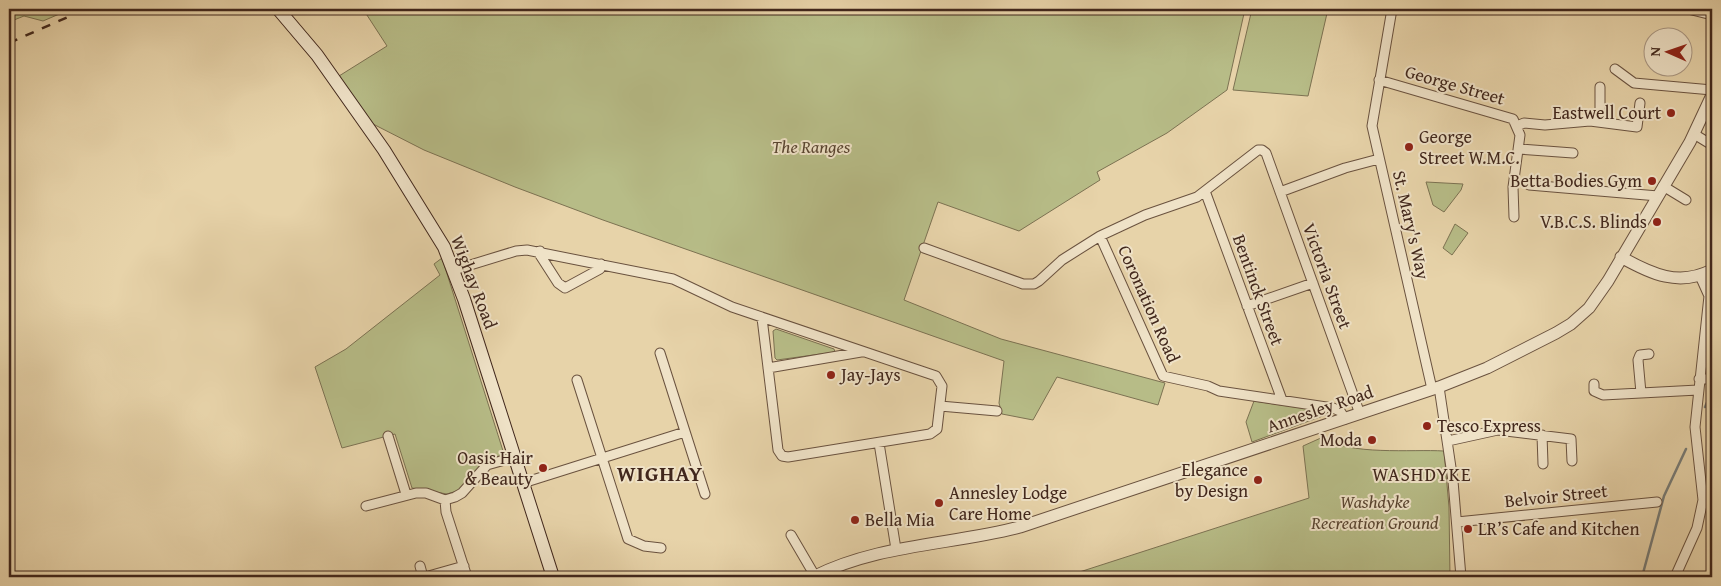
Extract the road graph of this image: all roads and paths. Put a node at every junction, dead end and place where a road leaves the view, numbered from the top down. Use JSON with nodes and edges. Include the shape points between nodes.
{"nodes":[{"id":1,"x":278,"y":9,"type":"edge"},
{"id":2,"x":1392,"y":9,"type":"edge"},
{"id":3,"x":1688,"y":9,"type":"edge"},
{"id":4,"x":1712,"y":14,"type":"edge"},
{"id":5,"x":1616,"y":69,"type":"dead end"},
{"id":6,"x":1379,"y":80,"type":"junction"},
{"id":7,"x":1600,"y":86,"type":"dead end"},
{"id":8,"x":1712,"y":90,"type":"edge"},
{"id":9,"x":1712,"y":95,"type":"edge"},
{"id":10,"x":1640,"y":103,"type":"dead end"},
{"id":11,"x":1600,"y":122,"type":"junction"},
{"id":12,"x":1518,"y":126,"type":"junction"},
{"id":13,"x":1694,"y":134,"type":"junction"},
{"id":14,"x":1712,"y":145,"type":"edge"},
{"id":15,"x":1519,"y":149,"type":"junction"},
{"id":16,"x":1572,"y":154,"type":"dead end"},
{"id":17,"x":1379,"y":159,"type":"junction"},
{"id":18,"x":1529,"y":185,"type":"dead end"},
{"id":19,"x":1205,"y":191,"type":"junction"},
{"id":20,"x":1660,"y":191,"type":"junction"},
{"id":21,"x":1280,"y":192,"type":"junction"},
{"id":22,"x":1686,"y":200,"type":"dead end"},
{"id":23,"x":1514,"y":217,"type":"dead end"},
{"id":24,"x":1100,"y":236,"type":"junction"},
{"id":25,"x":924,"y":248,"type":"dead end"},
{"id":26,"x":540,"y":251,"type":"junction"},
{"id":27,"x":1621,"y":257,"type":"junction"},
{"id":28,"x":601,"y":264,"type":"junction"},
{"id":29,"x":454,"y":270,"type":"junction"},
{"id":30,"x":1712,"y":270,"type":"edge"},
{"id":31,"x":1700,"y":276,"type":"junction"},
{"id":32,"x":1313,"y":283,"type":"junction"},
{"id":33,"x":1247,"y":306,"type":"junction"},
{"id":34,"x":762,"y":318,"type":"junction"},
{"id":35,"x":863,"y":352,"type":"junction"},
{"id":36,"x":660,"y":353,"type":"dead end"},
{"id":37,"x":1649,"y":354,"type":"dead end"},
{"id":38,"x":768,"y":368,"type":"junction"},
{"id":39,"x":1699,"y":379,"type":"junction"},
{"id":40,"x":1712,"y":379,"type":"edge"},
{"id":41,"x":577,"y":380,"type":"dead end"},
{"id":42,"x":1594,"y":384,"type":"dead end"},
{"id":43,"x":1436,"y":388,"type":"junction"},
{"id":44,"x":1698,"y":390,"type":"junction"},
{"id":45,"x":1641,"y":392,"type":"junction"},
{"id":46,"x":1282,"y":400,"type":"junction"},
{"id":47,"x":940,"y":406,"type":"junction"},
{"id":48,"x":997,"y":411,"type":"dead end"},
{"id":49,"x":1360,"y":414,"type":"junction"},
{"id":50,"x":1345,"y":419,"type":"junction"},
{"id":51,"x":685,"y":432,"type":"junction"},
{"id":52,"x":1542,"y":434,"type":"junction"},
{"id":53,"x":388,"y":436,"type":"dead end"},
{"id":54,"x":1448,"y":441,"type":"junction"},
{"id":55,"x":878,"y":442,"type":"junction"},
{"id":56,"x":515,"y":457,"type":"junction"},
{"id":57,"x":602,"y":458,"type":"junction"},
{"id":58,"x":1572,"y":460,"type":"dead end"},
{"id":59,"x":1544,"y":464,"type":"dead end"},
{"id":60,"x":523,"y":483,"type":"junction"},
{"id":61,"x":406,"y":494,"type":"junction"},
{"id":62,"x":705,"y":494,"type":"dead end"},
{"id":63,"x":445,"y":500,"type":"junction"},
{"id":64,"x":1708,"y":500,"type":"edge"},
{"id":65,"x":1657,"y":502,"type":"dead end"},
{"id":66,"x":366,"y":506,"type":"dead end"},
{"id":67,"x":1457,"y":522,"type":"junction"},
{"id":68,"x":791,"y":535,"type":"dead end"},
{"id":69,"x":661,"y":548,"type":"dead end"},
{"id":70,"x":896,"y":549,"type":"junction"},
{"id":71,"x":420,"y":566,"type":"dead end"},
{"id":72,"x":464,"y":566,"type":"junction"},
{"id":73,"x":424,"y":577,"type":"edge"},
{"id":74,"x":467,"y":577,"type":"edge"},
{"id":75,"x":553,"y":577,"type":"edge"},
{"id":76,"x":814,"y":577,"type":"edge"},
{"id":77,"x":1461,"y":577,"type":"edge"},
{"id":78,"x":1675,"y":577,"type":"edge"}],
"edges":[{"from":1,"to":29,"type":"main road","name":"Wighay Road","via":[[317,55],[388,155],[435,230]]},
{"from":2,"to":6,"type":"street","name":"St. Mary's Way"},
{"from":3,"to":4,"type":"street"},
{"from":5,"to":8,"type":"street","via":[[1634,83]]},
{"from":6,"to":12,"type":"street","name":"George Street","via":[[1504,115]]},
{"from":6,"to":17,"type":"street","name":"St. Mary's Way","via":[[1372,126]]},
{"from":7,"to":11,"type":"street"},
{"from":9,"to":13,"type":"street","name":"Annesley Road"},
{"from":10,"to":11,"type":"street","via":[[1637,127]]},
{"from":11,"to":12,"type":"street","via":[[1528,123]]},
{"from":12,"to":15,"type":"street","name":"George Street"},
{"from":13,"to":14,"type":"street"},
{"from":13,"to":20,"type":"street","name":"Annesley Road"},
{"from":15,"to":16,"type":"street"},
{"from":15,"to":23,"type":"street","name":"George Street","via":[[1513,187]]},
{"from":17,"to":21,"type":"street"},
{"from":17,"to":43,"type":"street","name":"St. Mary's Way"},
{"from":18,"to":20,"type":"street"},
{"from":19,"to":21,"type":"street","name":"Victoria Street","via":[[1262,150]]},
{"from":19,"to":24,"type":"street"},
{"from":19,"to":33,"type":"street","name":"Bentinck Street"},
{"from":20,"to":22,"type":"street"},
{"from":20,"to":27,"type":"street","name":"Annesley Road"},
{"from":21,"to":32,"type":"street","name":"Victoria Street"},
{"from":24,"to":25,"type":"street","via":[[1029,285]]},
{"from":24,"to":46,"type":"street","name":"Coronation Road","via":[[1163,376],[1208,386],[1219,392]]},
{"from":26,"to":28,"type":"street"},
{"from":26,"to":28,"type":"street","via":[[558,283],[566,288],[600,268]]},
{"from":26,"to":29,"type":"street","via":[[516,251]]},
{"from":27,"to":31,"type":"street","via":[[1666,277],[1686,279]]},
{"from":27,"to":43,"type":"street","name":"Annesley Road","via":[[1598,296],[1571,324],[1487,368]]},
{"from":28,"to":34,"type":"street","via":[[673,279]]},
{"from":29,"to":56,"type":"main road","name":"Wighay Road"},
{"from":30,"to":31,"type":"street"},
{"from":31,"to":39,"type":"street","via":[[1709,296]]},
{"from":32,"to":33,"type":"street"},
{"from":32,"to":49,"type":"street","name":"Victoria Street"},
{"from":33,"to":46,"type":"street","name":"Bentinck Street"},
{"from":34,"to":35,"type":"street"},
{"from":34,"to":38,"type":"street"},
{"from":35,"to":38,"type":"street"},
{"from":35,"to":47,"type":"street","via":[[936,376],[942,386]]},
{"from":36,"to":51,"type":"street"},
{"from":37,"to":45,"type":"street","via":[[1640,355],[1638,360]]},
{"from":38,"to":55,"type":"street","via":[[778,450],[782,456]]},
{"from":39,"to":40,"type":"street"},
{"from":39,"to":44,"type":"street"},
{"from":41,"to":57,"type":"street"},
{"from":42,"to":45,"type":"street","via":[[1594,391],[1603,395]]},
{"from":43,"to":49,"type":"street","name":"Annesley Road"},
{"from":43,"to":54,"type":"street","name":"St. Mary's Way"},
{"from":44,"to":45,"type":"street"},
{"from":44,"to":64,"type":"street","via":[[1695,427]]},
{"from":46,"to":50,"type":"street","name":"Coronation Road","via":[[1334,408],[1340,410]]},
{"from":47,"to":48,"type":"street"},
{"from":47,"to":55,"type":"street","via":[[938,426],[933,433]]},
{"from":49,"to":50,"type":"street","name":"Annesley Road"},
{"from":50,"to":70,"type":"street","name":"Annesley Road","via":[[1020,527]]},
{"from":51,"to":57,"type":"street"},
{"from":51,"to":62,"type":"street"},
{"from":52,"to":54,"type":"street","via":[[1498,430]]},
{"from":52,"to":58,"type":"street","via":[[1571,439]]},
{"from":52,"to":59,"type":"street"},
{"from":53,"to":61,"type":"street"},
{"from":54,"to":67,"type":"street","name":"St. Mary's Way"},
{"from":55,"to":70,"type":"street"},
{"from":56,"to":60,"type":"main road","name":"Wighay Road"},
{"from":56,"to":63,"type":"street","via":[[487,465],[462,493]]},
{"from":57,"to":60,"type":"street"},
{"from":57,"to":69,"type":"street","via":[[628,540]]},
{"from":60,"to":75,"type":"main road","name":"Wighay Road"},
{"from":61,"to":63,"type":"street","via":[[426,493]]},
{"from":61,"to":66,"type":"street"},
{"from":63,"to":72,"type":"street"},
{"from":64,"to":78,"type":"street"},
{"from":65,"to":67,"type":"street","name":"Belvoir Street"},
{"from":67,"to":77,"type":"street","name":"St. Mary's Way"},
{"from":68,"to":76,"type":"street"},
{"from":70,"to":76,"type":"street","name":"Annesley Road","via":[[852,561]]},
{"from":71,"to":73,"type":"street"},
{"from":72,"to":73,"type":"street"},
{"from":72,"to":74,"type":"street"}]}
